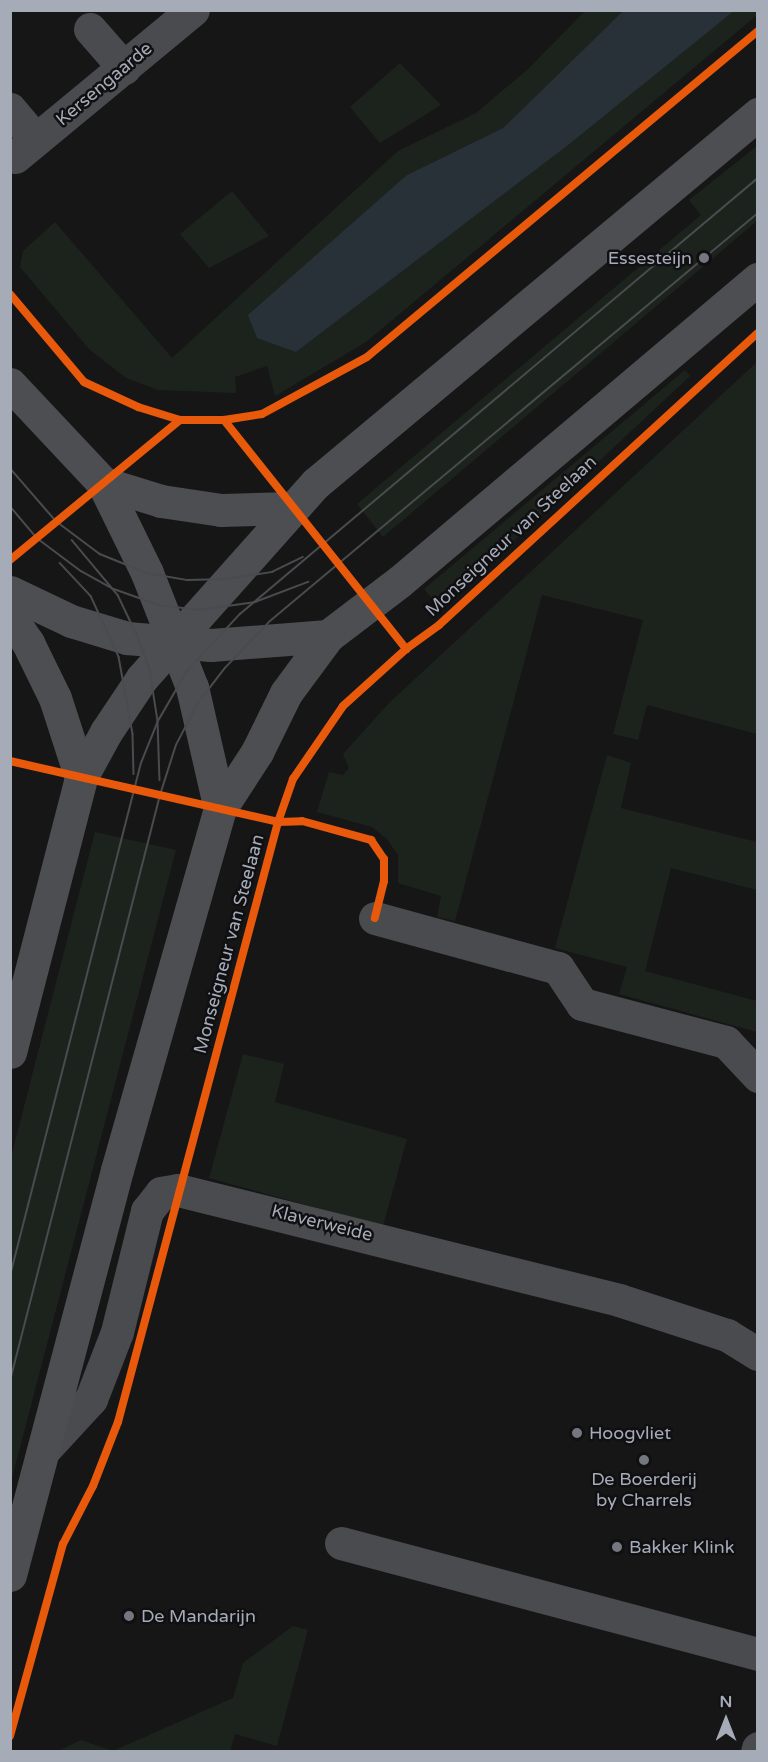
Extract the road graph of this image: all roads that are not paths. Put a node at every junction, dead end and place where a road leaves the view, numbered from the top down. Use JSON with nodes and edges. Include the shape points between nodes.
{"nodes":[{"id":1,"x":193,"y":10,"type":"edge"},
{"id":2,"x":79,"y":18,"type":"edge"},
{"id":3,"x":124,"y":68,"type":"junction"},
{"id":4,"x":10,"y":109,"type":"edge"},
{"id":5,"x":758,"y":114,"type":"edge"},
{"id":6,"x":758,"y":279,"type":"edge"},
{"id":7,"x":10,"y":384,"type":"edge"},
{"id":8,"x":103,"y":483,"type":"junction"},
{"id":9,"x":294,"y":507,"type":"junction"},
{"id":10,"x":10,"y":592,"type":"edge"},
{"id":11,"x":10,"y":617,"type":"edge"},
{"id":12,"x":328,"y":636,"type":"junction"},
{"id":13,"x":175,"y":643,"type":"junction"},
{"id":14,"x":81,"y":778,"type":"junction"},
{"id":15,"x":220,"y":809,"type":"junction"},
{"id":16,"x":375,"y":918,"type":"dead end"},
{"id":17,"x":10,"y":1052,"type":"edge"},
{"id":18,"x":758,"y":1077,"type":"edge"},
{"id":19,"x":758,"y":1354,"type":"edge"},
{"id":20,"x":43,"y":1451,"type":"junction"},
{"id":21,"x":340,"y":1543,"type":"dead end"},
{"id":22,"x":10,"y":1575,"type":"edge"},
{"id":23,"x":758,"y":1654,"type":"edge"}],
"edges":[{"from":1,"to":3,"type":"street","name":"Kersengaarde"},
{"from":2,"to":3,"type":"street"},
{"from":3,"to":4,"type":"street","name":"Kersengaarde","via":[[26,149]]},
{"from":5,"to":9,"type":"main road","via":[[333,467]]},
{"from":6,"to":12,"type":"main road","name":"Monseigneur van Steelaan","via":[[399,582]]},
{"from":7,"to":8,"type":"main road"},
{"from":8,"to":9,"type":"main road","via":[[161,501],[221,510]]},
{"from":8,"to":13,"type":"main road","name":"Monseigneur van Steelaan","via":[[147,573]]},
{"from":9,"to":13,"type":"main road","via":[[199,610]]},
{"from":10,"to":13,"type":"main road","via":[[71,621],[127,638]]},
{"from":11,"to":14,"type":"main road","via":[[28,643],[55,698]]},
{"from":12,"to":13,"type":"main road","via":[[211,645]]},
{"from":12,"to":15,"type":"main road","name":"Monseigneur van Steelaan","via":[[286,693],[257,752]]},
{"from":13,"to":14,"type":"main road","via":[[129,697]]},
{"from":13,"to":15,"type":"main road","name":"Monseigneur van Steelaan","via":[[198,704]]},
{"from":14,"to":17,"type":"main road"},
{"from":15,"to":20,"type":"main road","name":"Monseigneur van Steelaan","via":[[117,1170]]},
{"from":16,"to":18,"type":"street","via":[[558,968],[582,1004],[726,1042]]},
{"from":19,"to":20,"type":"street","name":"Klaverweide","via":[[727,1335],[619,1300],[178,1190],[161,1193],[147,1211],[117,1332],[91,1400]]},
{"from":20,"to":22,"type":"main road","name":"Monseigneur van Steelaan"},
{"from":21,"to":23,"type":"street"}]}
